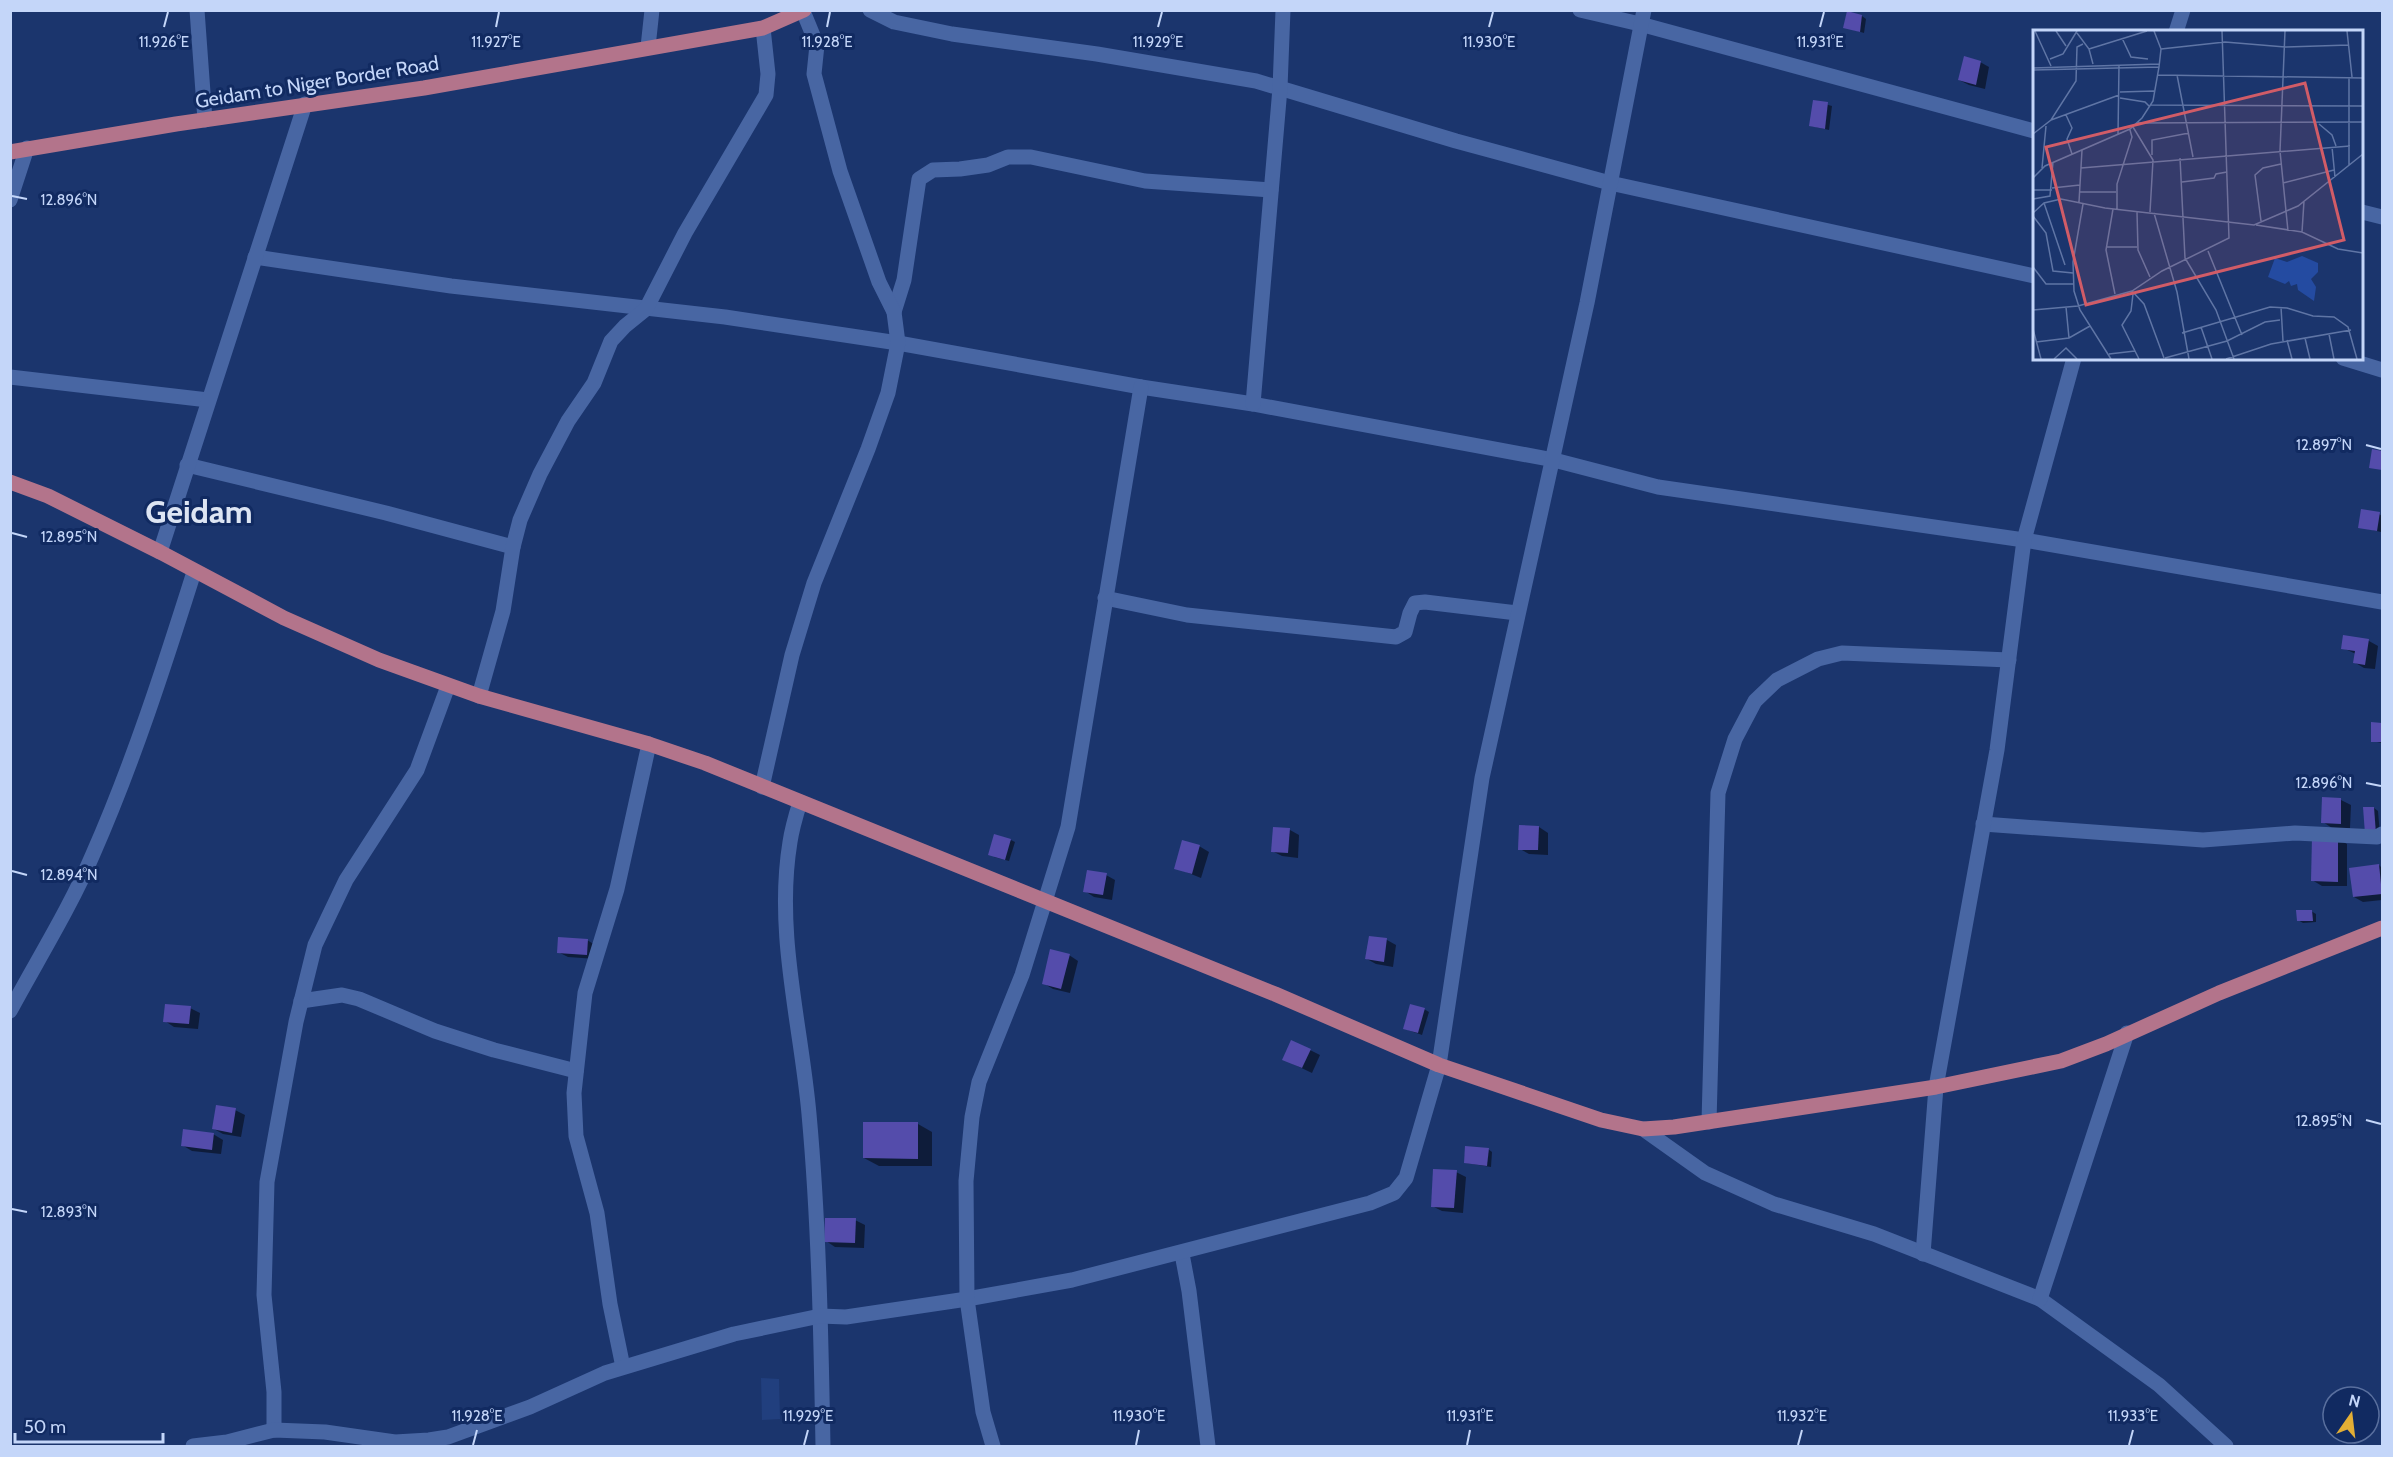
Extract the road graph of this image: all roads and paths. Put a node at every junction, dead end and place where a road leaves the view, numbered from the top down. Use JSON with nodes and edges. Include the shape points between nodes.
{"nodes":[{"id":1,"x":197,"y":10,"type":"edge"},
{"id":2,"x":652,"y":10,"type":"edge"},
{"id":3,"x":870,"y":10,"type":"edge"},
{"id":4,"x":1283,"y":10,"type":"edge"},
{"id":5,"x":1580,"y":10,"type":"edge"},
{"id":6,"x":2183,"y":10,"type":"edge"},
{"id":7,"x":803,"y":11,"type":"edge"},
{"id":8,"x":1642,"y":17,"type":"edge"},
{"id":9,"x":763,"y":28,"type":"junction"},
{"id":10,"x":2177,"y":30,"type":"edge"},
{"id":11,"x":648,"y":47,"type":"junction"},
{"id":12,"x":1280,"y":88,"type":"junction"},
{"id":13,"x":305,"y":104,"type":"junction"},
{"id":14,"x":205,"y":120,"type":"junction"},
{"id":15,"x":2033,"y":131,"type":"edge"},
{"id":16,"x":27,"y":148,"type":"junction"},
{"id":17,"x":10,"y":152,"type":"edge"},
{"id":18,"x":1610,"y":183,"type":"junction"},
{"id":19,"x":1271,"y":190,"type":"junction"},
{"id":20,"x":10,"y":200,"type":"edge"},
{"id":21,"x":2363,"y":212,"type":"edge"},
{"id":22,"x":2382,"y":217,"type":"edge"},
{"id":23,"x":255,"y":257,"type":"junction"},
{"id":24,"x":2033,"y":276,"type":"edge"},
{"id":25,"x":646,"y":309,"type":"junction"},
{"id":26,"x":894,"y":312,"type":"junction"},
{"id":27,"x":898,"y":343,"type":"junction"},
{"id":28,"x":2073,"y":360,"type":"edge"},
{"id":29,"x":2350,"y":360,"type":"edge"},
{"id":30,"x":2382,"y":370,"type":"edge"},
{"id":31,"x":10,"y":377,"type":"edge"},
{"id":32,"x":1141,"y":387,"type":"junction"},
{"id":33,"x":208,"y":400,"type":"junction"},
{"id":34,"x":1253,"y":404,"type":"junction"},
{"id":35,"x":1554,"y":460,"type":"junction"},
{"id":36,"x":188,"y":465,"type":"junction"},
{"id":37,"x":10,"y":482,"type":"edge"},
{"id":38,"x":2024,"y":540,"type":"junction"},
{"id":39,"x":513,"y":548,"type":"junction"},
{"id":40,"x":160,"y":552,"type":"junction"},
{"id":41,"x":194,"y":572,"type":"junction"},
{"id":42,"x":1105,"y":598,"type":"junction"},
{"id":43,"x":2382,"y":602,"type":"edge"},
{"id":44,"x":1517,"y":613,"type":"junction"},
{"id":45,"x":2009,"y":660,"type":"junction"},
{"id":46,"x":448,"y":686,"type":"junction"},
{"id":47,"x":479,"y":696,"type":"junction"},
{"id":48,"x":649,"y":744,"type":"junction"},
{"id":49,"x":762,"y":787,"type":"junction"},
{"id":50,"x":800,"y":802,"type":"junction"},
{"id":51,"x":1983,"y":824,"type":"junction"},
{"id":52,"x":2382,"y":834,"type":"edge"},
{"id":53,"x":1046,"y":900,"type":"junction"},
{"id":54,"x":2382,"y":928,"type":"edge"},
{"id":55,"x":301,"y":1001,"type":"junction"},
{"id":56,"x":10,"y":1011,"type":"edge"},
{"id":57,"x":2127,"y":1033,"type":"junction"},
{"id":58,"x":1439,"y":1065,"type":"junction"},
{"id":59,"x":576,"y":1071,"type":"junction"},
{"id":60,"x":1936,"y":1087,"type":"junction"},
{"id":61,"x":1709,"y":1122,"type":"junction"},
{"id":62,"x":1643,"y":1129,"type":"junction"},
{"id":63,"x":1182,"y":1254,"type":"junction"},
{"id":64,"x":1923,"y":1254,"type":"junction"},
{"id":65,"x":967,"y":1299,"type":"junction"},
{"id":66,"x":2040,"y":1299,"type":"junction"},
{"id":67,"x":820,"y":1316,"type":"junction"},
{"id":68,"x":623,"y":1367,"type":"junction"},
{"id":69,"x":274,"y":1430,"type":"junction"},
{"id":70,"x":429,"y":1443,"type":"edge"},
{"id":71,"x":193,"y":1446,"type":"edge"},
{"id":72,"x":823,"y":1446,"type":"edge"},
{"id":73,"x":993,"y":1446,"type":"edge"},
{"id":74,"x":1208,"y":1446,"type":"edge"},
{"id":75,"x":2226,"y":1446,"type":"edge"}],
"edges":[{"from":1,"to":14,"type":"street"},
{"from":2,"to":11,"type":"street"},
{"from":3,"to":12,"type":"street","via":[[894,22],[952,34],[1119,58]]},
{"from":4,"to":12,"type":"street"},
{"from":5,"to":8,"type":"street"},
{"from":6,"to":10,"type":"street"},
{"from":7,"to":9,"type":"main road","name":"Geidam to Niger Border Road"},
{"from":7,"to":26,"type":"street","via":[[817,45],[814,74],[840,171],[879,282]]},
{"from":8,"to":15,"type":"street"},
{"from":8,"to":18,"type":"street"},
{"from":9,"to":11,"type":"main road","name":"Geidam to Niger Border Road"},
{"from":9,"to":25,"type":"street","via":[[766,95],[685,233]]},
{"from":11,"to":13,"type":"main road","name":"Geidam to Niger Border Road","via":[[424,88]]},
{"from":12,"to":18,"type":"street"},
{"from":12,"to":19,"type":"street"},
{"from":13,"to":14,"type":"main road","name":"Geidam to Niger Border Road"},
{"from":13,"to":23,"type":"street"},
{"from":14,"to":16,"type":"main road","name":"Geidam to Niger Border Road"},
{"from":16,"to":17,"type":"main road","name":"Geidam to Niger Border Road"},
{"from":16,"to":20,"type":"street"},
{"from":18,"to":24,"type":"street"},
{"from":18,"to":35,"type":"street"},
{"from":19,"to":26,"type":"street","via":[[1145,181],[1031,157],[1008,157],[960,170],[933,170],[919,179],[904,280]]},
{"from":19,"to":34,"type":"street"},
{"from":21,"to":22,"type":"street"},
{"from":23,"to":25,"type":"street"},
{"from":23,"to":33,"type":"street"},
{"from":25,"to":27,"type":"street"},
{"from":25,"to":39,"type":"street","via":[[611,341],[594,383],[568,420],[540,474],[520,520]]},
{"from":26,"to":27,"type":"street"},
{"from":27,"to":32,"type":"street"},
{"from":27,"to":49,"type":"street","via":[[888,393],[814,584],[795,645]]},
{"from":28,"to":38,"type":"street"},
{"from":29,"to":30,"type":"street"},
{"from":31,"to":33,"type":"street"},
{"from":32,"to":34,"type":"street"},
{"from":32,"to":42,"type":"street"},
{"from":33,"to":36,"type":"street"},
{"from":34,"to":35,"type":"street"},
{"from":35,"to":38,"type":"street","via":[[1658,487]]},
{"from":35,"to":44,"type":"street"},
{"from":36,"to":39,"type":"street"},
{"from":36,"to":40,"type":"street"},
{"from":37,"to":40,"type":"main road","via":[[48,496]]},
{"from":38,"to":43,"type":"street"},
{"from":38,"to":45,"type":"street"},
{"from":39,"to":47,"type":"street","via":[[502,611]]},
{"from":40,"to":41,"type":"main road"},
{"from":41,"to":46,"type":"main road","via":[[284,618]]},
{"from":41,"to":56,"type":"street","via":[[158,686],[92,857]]},
{"from":42,"to":44,"type":"street","via":[[1187,615],[1396,637],[1405,632],[1415,603]]},
{"from":42,"to":53,"type":"street","via":[[1068,827]]},
{"from":44,"to":58,"type":"street","via":[[1482,778]]},
{"from":45,"to":51,"type":"street"},
{"from":45,"to":61,"type":"street","via":[[1842,653],[1818,659],[1777,680],[1755,701],[1735,739],[1718,793]]},
{"from":46,"to":47,"type":"main road"},
{"from":46,"to":55,"type":"street","via":[[417,770],[346,880],[315,945]]},
{"from":47,"to":48,"type":"main road"},
{"from":48,"to":49,"type":"main road"},
{"from":48,"to":59,"type":"street","via":[[617,889],[585,993]]},
{"from":49,"to":50,"type":"main road"},
{"from":50,"to":53,"type":"main road"},
{"from":50,"to":67,"type":"street","via":[[790,841],[786,896],[793,1000],[809,1113]]},
{"from":51,"to":52,"type":"street","via":[[2202,840],[2295,833],[2377,837]]},
{"from":51,"to":60,"type":"street"},
{"from":53,"to":58,"type":"main road"},
{"from":53,"to":65,"type":"street","via":[[1022,975],[979,1082],[972,1117],[966,1180]]},
{"from":54,"to":57,"type":"main road"},
{"from":55,"to":59,"type":"street","via":[[342,995],[359,999],[435,1031]]},
{"from":55,"to":69,"type":"street","via":[[267,1182],[264,1295]]},
{"from":57,"to":60,"type":"main road","via":[[2061,1061]]},
{"from":57,"to":66,"type":"street"},
{"from":58,"to":62,"type":"main road","via":[[1601,1120]]},
{"from":58,"to":63,"type":"street","via":[[1406,1178],[1394,1193]]},
{"from":59,"to":68,"type":"street","via":[[576,1136],[597,1213]]},
{"from":60,"to":61,"type":"main road"},
{"from":60,"to":64,"type":"street"},
{"from":61,"to":62,"type":"main road"},
{"from":62,"to":64,"type":"street","via":[[1705,1173],[1774,1204],[1874,1234]]},
{"from":63,"to":65,"type":"street"},
{"from":63,"to":74,"type":"street"},
{"from":64,"to":66,"type":"street"},
{"from":65,"to":67,"type":"street","via":[[846,1317]]},
{"from":65,"to":73,"type":"street"},
{"from":66,"to":75,"type":"street","via":[[2158,1384]]},
{"from":67,"to":68,"type":"street","via":[[734,1334]]},
{"from":67,"to":72,"type":"street"},
{"from":68,"to":70,"type":"street","via":[[530,1407]]},
{"from":69,"to":70,"type":"street"},
{"from":69,"to":71,"type":"street"}]}
